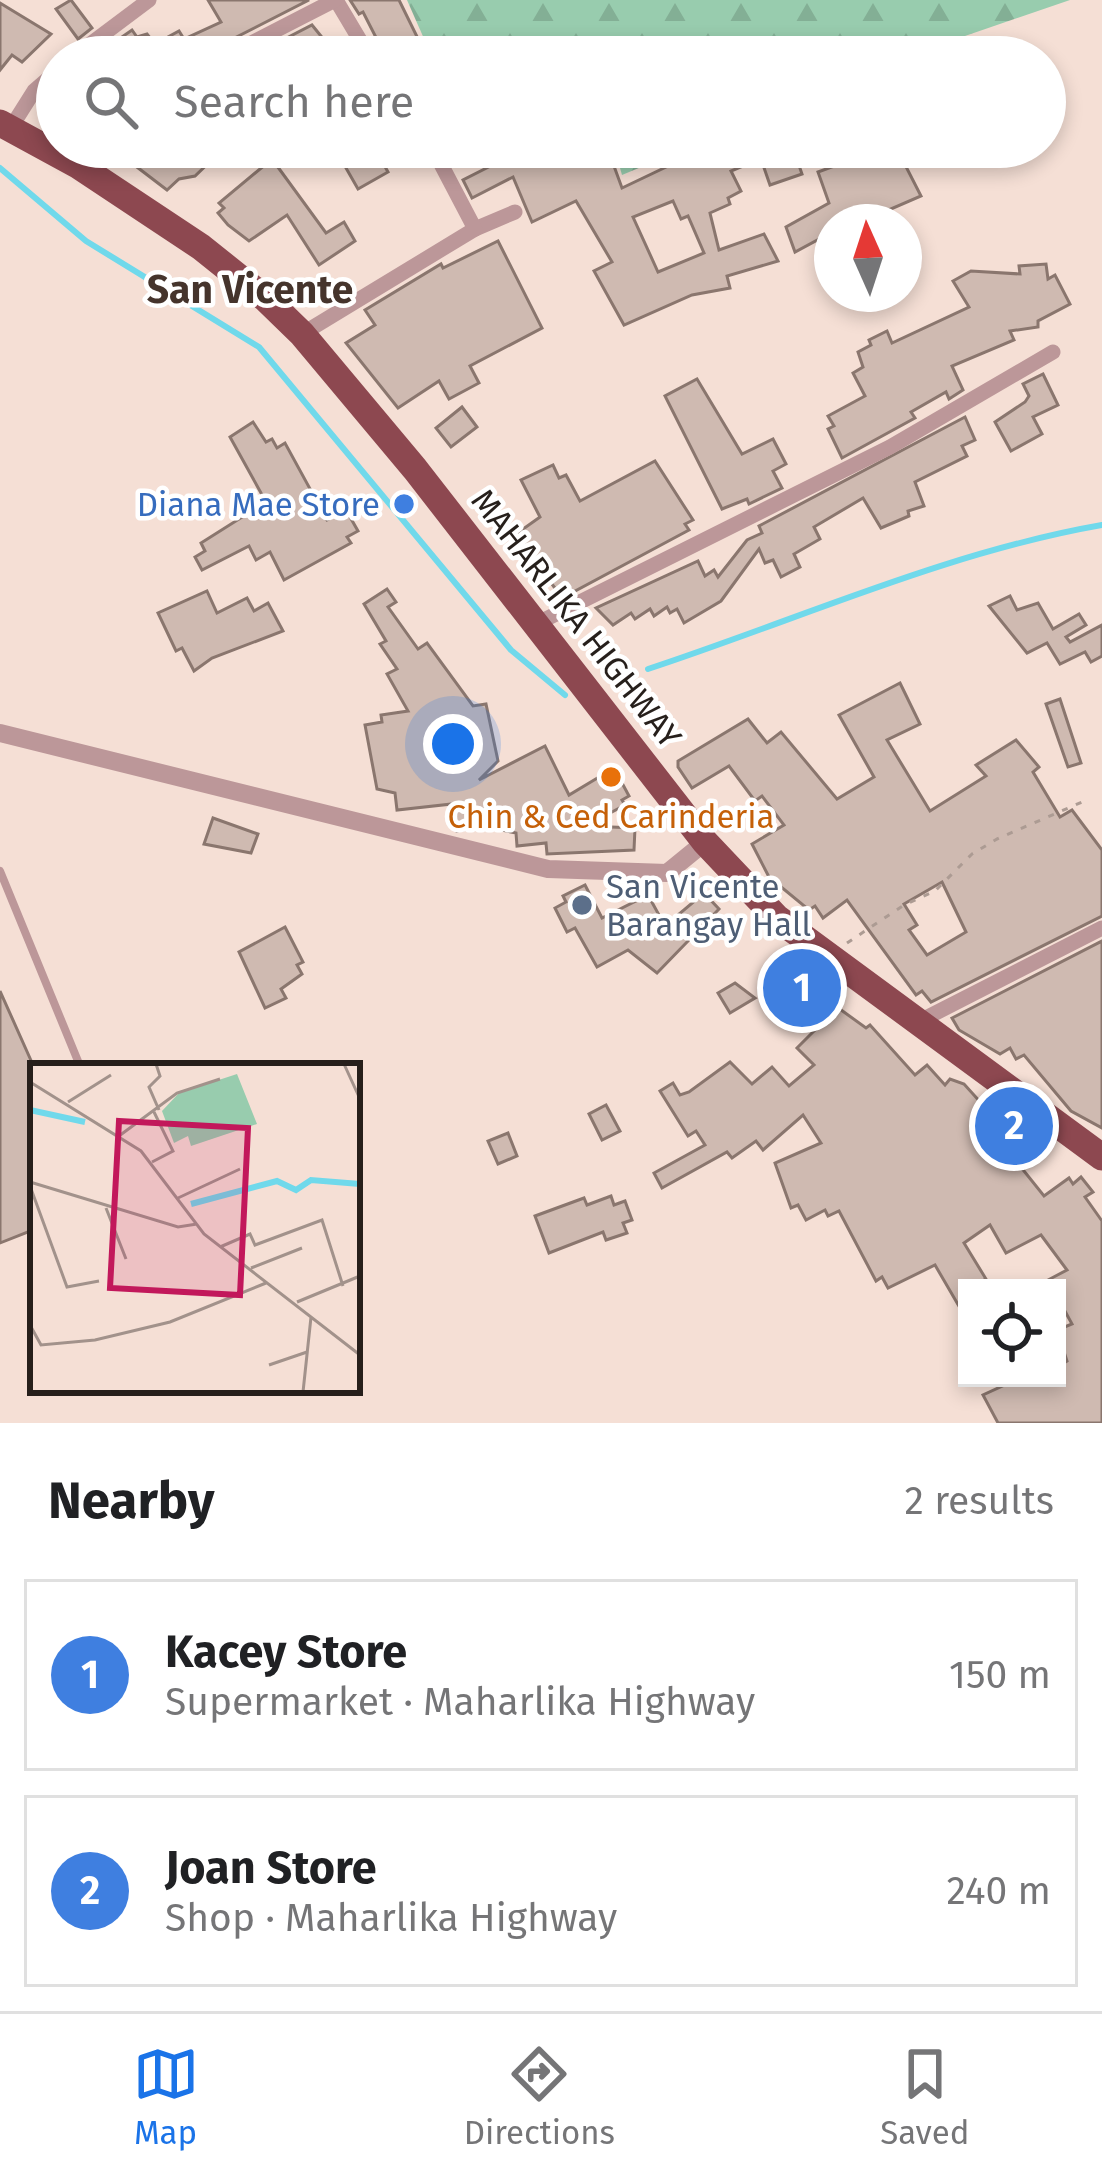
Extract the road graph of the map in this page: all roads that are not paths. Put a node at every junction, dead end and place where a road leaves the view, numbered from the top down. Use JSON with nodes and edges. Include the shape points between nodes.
{"nodes":[{"id":1,"x":149,"y":0,"type":"edge"},
{"id":2,"x":336,"y":0,"type":"edge"},
{"id":3,"x":101,"y":36,"type":"edge"},
{"id":4,"x":265,"y":36,"type":"edge"},
{"id":5,"x":357,"y":36,"type":"edge"},
{"id":6,"x":36,"y":89,"type":"edge"},
{"id":7,"x":5,"y":126,"type":"edge"},
{"id":8,"x":36,"y":138,"type":"edge"},
{"id":9,"x":102,"y":168,"type":"edge"},
{"id":10,"x":443,"y":168,"type":"edge"},
{"id":11,"x":515,"y":212,"type":"dead end"},
{"id":12,"x":475,"y":230,"type":"junction"},
{"id":13,"x":302,"y":334,"type":"junction"},
{"id":14,"x":1054,"y":352,"type":"dead end"},
{"id":15,"x":536,"y":624,"type":"junction"},
{"id":16,"x":0,"y":733,"type":"edge"},
{"id":17,"x":705,"y":842,"type":"junction"},
{"id":18,"x":0,"y":871,"type":"edge"},
{"id":19,"x":1102,"y":928,"type":"edge"},
{"id":20,"x":915,"y":1024,"type":"junction"},
{"id":21,"x":79,"y":1063,"type":"edge"},
{"id":22,"x":1102,"y":1156,"type":"edge"}],
"edges":[{"from":1,"to":3,"type":"street"},
{"from":2,"to":4,"type":"street"},
{"from":2,"to":5,"type":"street"},
{"from":6,"to":7,"type":"street"},
{"from":7,"to":8,"type":"highway","name":"MAHARLIKA HIGHWAY"},
{"from":9,"to":13,"type":"highway","name":"MAHARLIKA HIGHWAY"},
{"from":10,"to":12,"type":"street"},
{"from":11,"to":12,"type":"street"},
{"from":12,"to":13,"type":"street"},
{"from":13,"to":15,"type":"highway","name":"MAHARLIKA HIGHWAY"},
{"from":14,"to":15,"type":"street","via":[[890,446]]},
{"from":15,"to":17,"type":"highway","name":"MAHARLIKA HIGHWAY"},
{"from":16,"to":17,"type":"street","via":[[548,869],[667,873]]},
{"from":17,"to":20,"type":"highway","name":"MAHARLIKA HIGHWAY","via":[[777,918]]},
{"from":18,"to":21,"type":"lane"},
{"from":19,"to":20,"type":"street"},
{"from":20,"to":22,"type":"highway","name":"MAHARLIKA HIGHWAY"}]}
